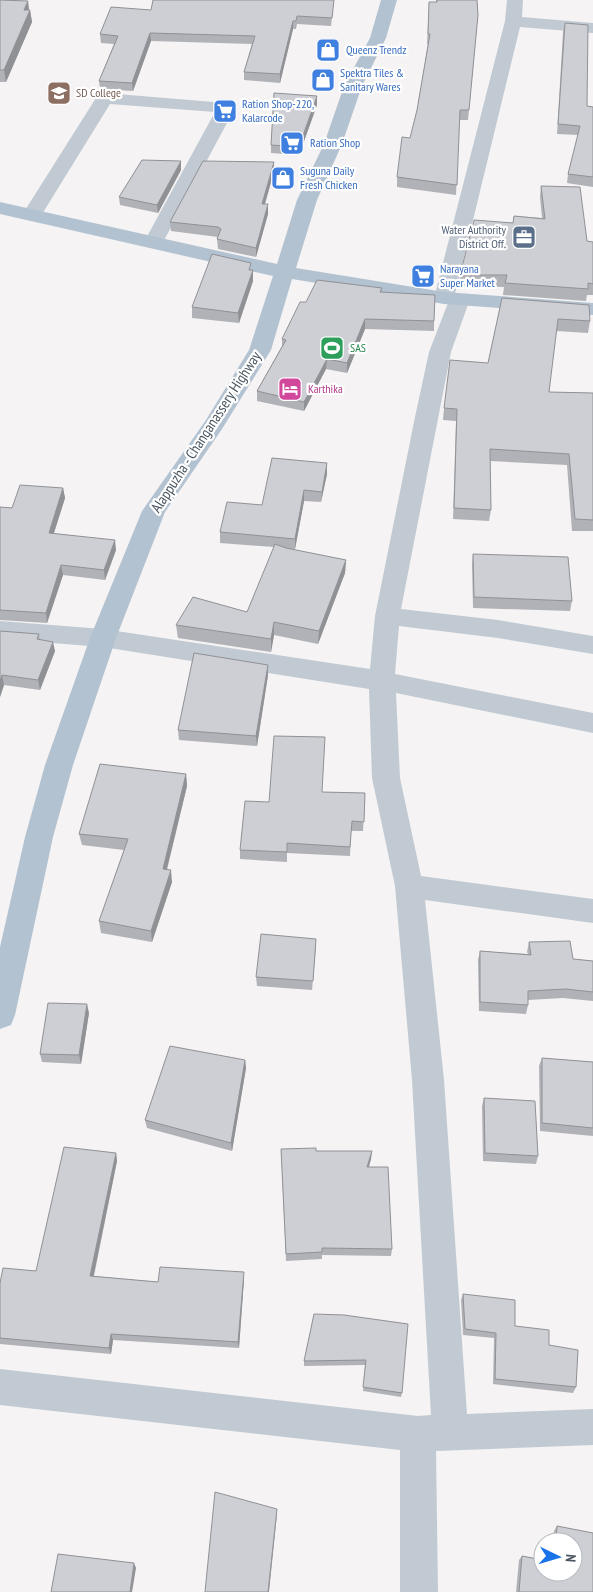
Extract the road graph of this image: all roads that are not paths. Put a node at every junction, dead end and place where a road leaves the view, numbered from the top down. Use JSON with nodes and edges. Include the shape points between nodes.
{"nodes":[{"id":1,"x":390,"y":0,"type":"edge"},
{"id":2,"x":515,"y":0,"type":"edge"},
{"id":3,"x":513,"y":21,"type":"junction"},
{"id":4,"x":593,"y":28,"type":"edge"},
{"id":5,"x":0,"y":208,"type":"edge"},
{"id":6,"x":32,"y":215,"type":"junction"},
{"id":7,"x":154,"y":242,"type":"junction"},
{"id":8,"x":284,"y":272,"type":"junction"},
{"id":9,"x":452,"y":298,"type":"junction"},
{"id":10,"x":593,"y":310,"type":"edge"},
{"id":11,"x":388,"y":616,"type":"junction"},
{"id":12,"x":0,"y":630,"type":"edge"},
{"id":13,"x":103,"y":638,"type":"junction"},
{"id":14,"x":593,"y":645,"type":"edge"},
{"id":15,"x":382,"y":681,"type":"junction"},
{"id":16,"x":593,"y":723,"type":"edge"},
{"id":17,"x":409,"y":886,"type":"junction"},
{"id":18,"x":593,"y":911,"type":"edge"},
{"id":19,"x":0,"y":1014,"type":"edge"},
{"id":20,"x":0,"y":1387,"type":"edge"},
{"id":21,"x":593,"y":1427,"type":"edge"},
{"id":22,"x":434,"y":1434,"type":"junction"},
{"id":23,"x":419,"y":1592,"type":"edge"}],
"edges":[{"from":1,"to":8,"type":"main road","name":"Alappuzha - Changanassery Highway","via":[[378,38],[353,86],[333,144],[307,200]]},
{"from":2,"to":3,"type":"street"},
{"from":3,"to":4,"type":"street"},
{"from":3,"to":9,"type":"street"},
{"from":5,"to":6,"type":"main road"},
{"from":6,"to":7,"type":"main road"},
{"from":6,"to":7,"type":"street","via":[[104,98],[226,108]]},
{"from":7,"to":8,"type":"main road"},
{"from":8,"to":9,"type":"main road"},
{"from":8,"to":13,"type":"main road","name":"Alappuzha - Changanassery Highway","via":[[260,350],[154,511]]},
{"from":9,"to":10,"type":"main road"},
{"from":9,"to":11,"type":"street"},
{"from":11,"to":14,"type":"street","via":[[498,629]]},
{"from":11,"to":15,"type":"street"},
{"from":12,"to":13,"type":"street"},
{"from":13,"to":15,"type":"street"},
{"from":13,"to":19,"type":"main road","name":"Alappuzha - Changanassery Highway","via":[[38,837]]},
{"from":15,"to":16,"type":"street"},
{"from":15,"to":17,"type":"street","via":[[386,778]]},
{"from":17,"to":18,"type":"street"},
{"from":17,"to":22,"type":"street","via":[[428,1080]]},
{"from":20,"to":22,"type":"street"},
{"from":21,"to":22,"type":"street"},
{"from":22,"to":23,"type":"street"}]}
